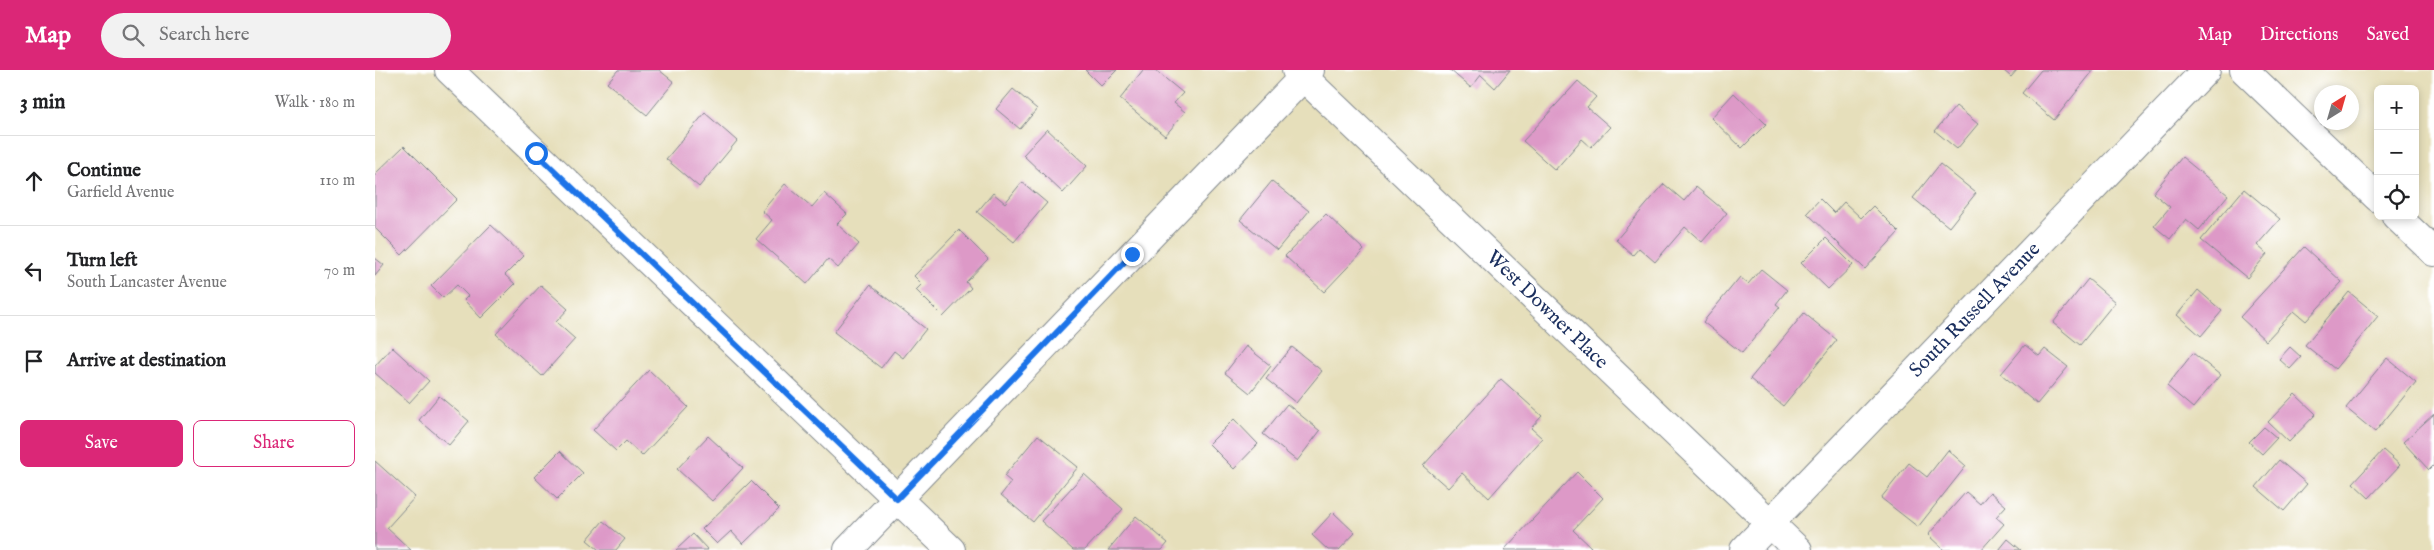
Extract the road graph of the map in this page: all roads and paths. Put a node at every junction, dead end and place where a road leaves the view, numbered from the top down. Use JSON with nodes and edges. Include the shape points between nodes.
{"nodes":[{"id":1,"x":449,"y":70,"type":"edge"},
{"id":2,"x":2206,"y":70,"type":"edge"},
{"id":3,"x":2244,"y":70,"type":"edge"},
{"id":4,"x":1303,"y":72,"type":"edge"},
{"id":5,"x":2374,"y":194,"type":"edge"},
{"id":6,"x":2400,"y":220,"type":"edge"},
{"id":7,"x":2434,"y":252,"type":"edge"},
{"id":8,"x":897,"y":499,"type":"junction"},
{"id":9,"x":1770,"y":524,"type":"junction"},
{"id":10,"x":848,"y":550,"type":"edge"},
{"id":11,"x":951,"y":550,"type":"edge"},
{"id":12,"x":1744,"y":550,"type":"edge"},
{"id":13,"x":1798,"y":550,"type":"edge"}],
"edges":[{"from":1,"to":8,"type":"street"},
{"from":2,"to":9,"type":"street","name":"South Russell Avenue"},
{"from":3,"to":5,"type":"street"},
{"from":4,"to":8,"type":"street"},
{"from":4,"to":9,"type":"street","name":"West Downer Place"},
{"from":6,"to":7,"type":"street"},
{"from":8,"to":10,"type":"street"},
{"from":8,"to":11,"type":"street"},
{"from":9,"to":12,"type":"street","name":"South Russell Avenue"},
{"from":9,"to":13,"type":"street","name":"West Downer Place"}]}
